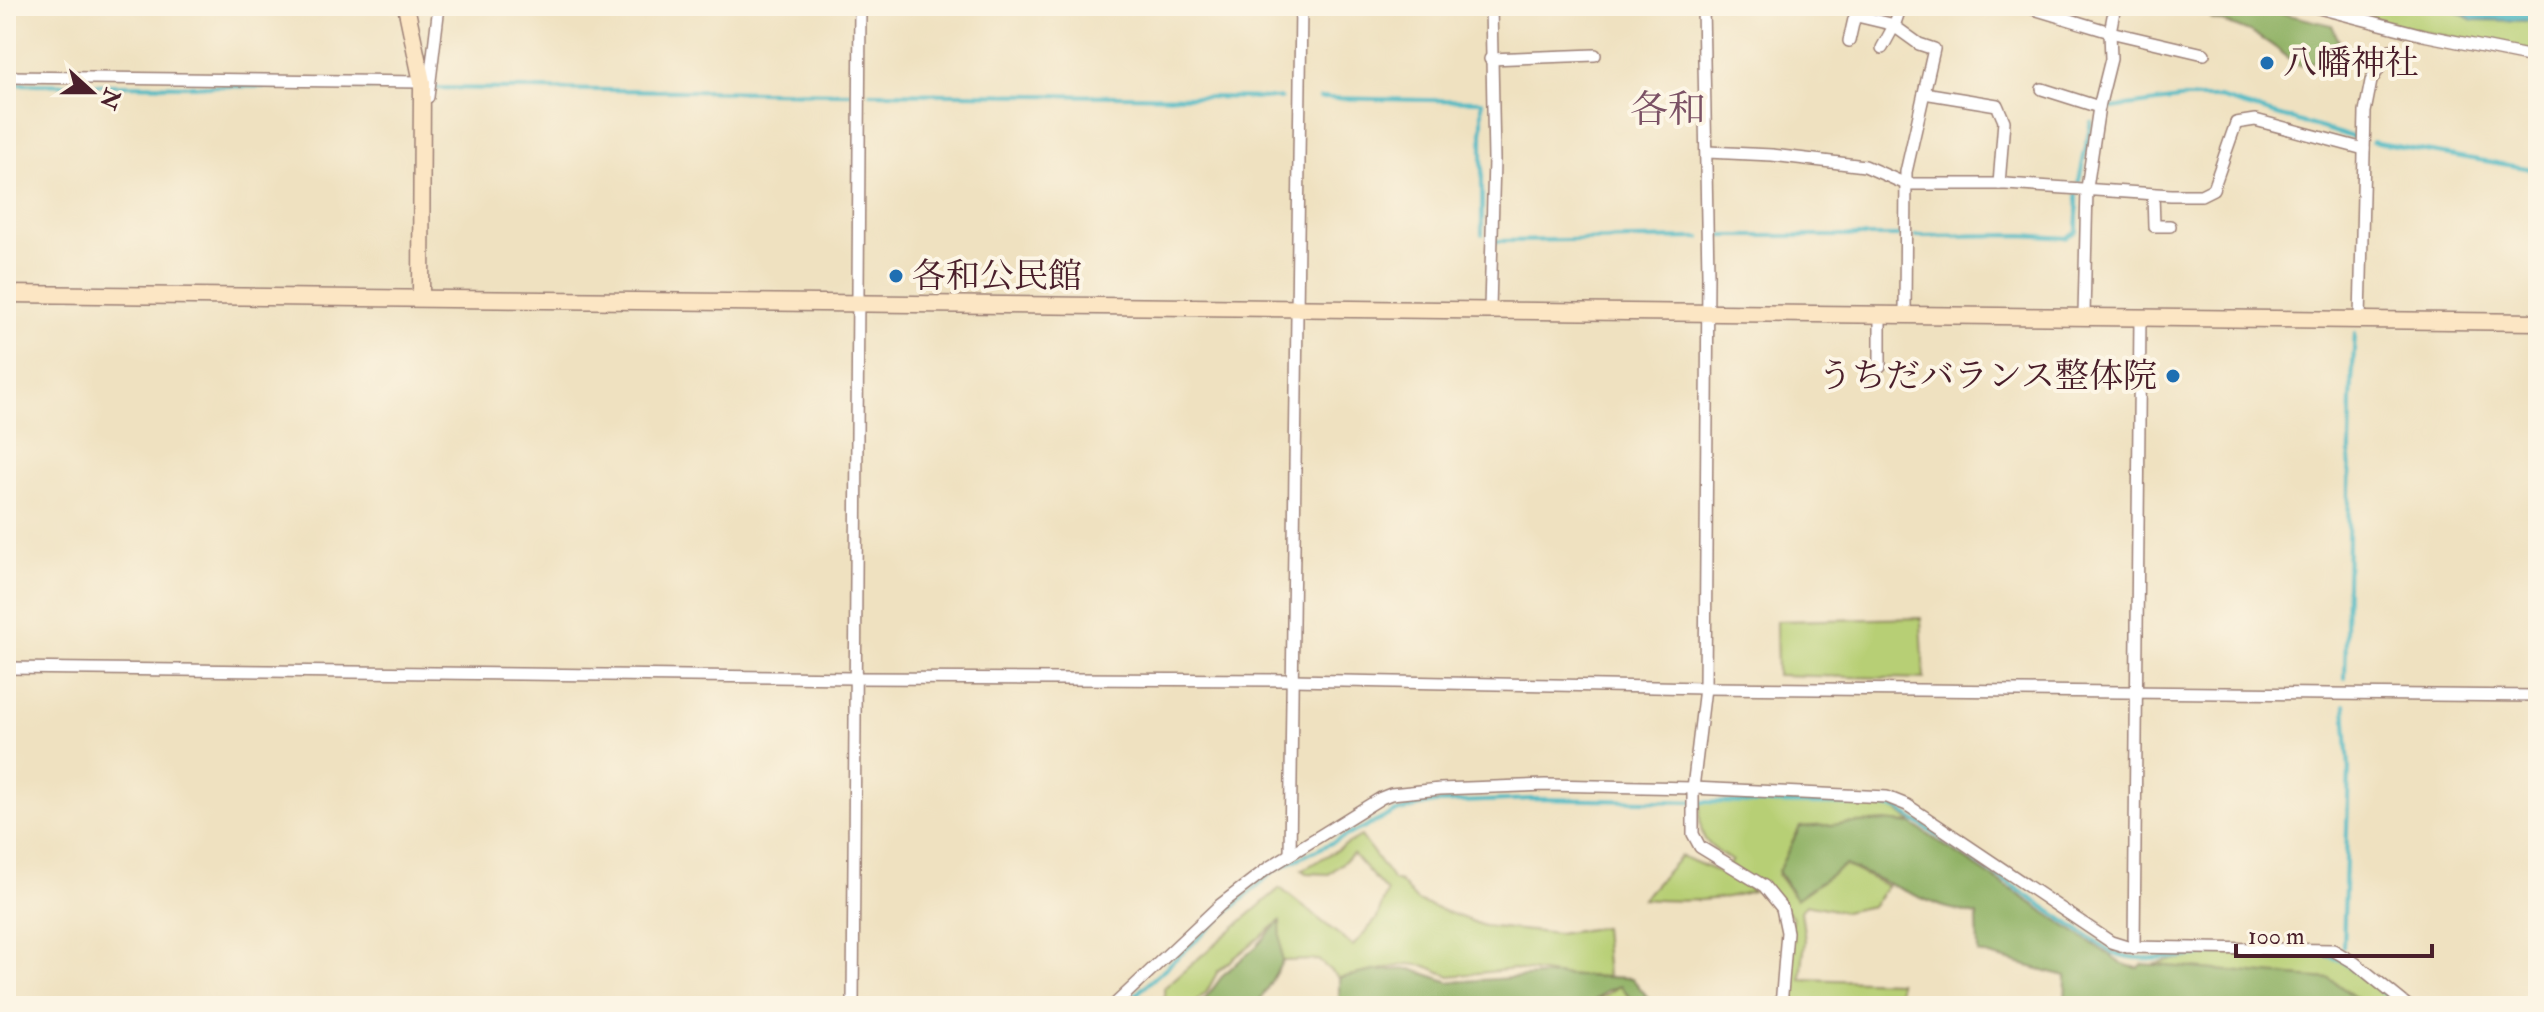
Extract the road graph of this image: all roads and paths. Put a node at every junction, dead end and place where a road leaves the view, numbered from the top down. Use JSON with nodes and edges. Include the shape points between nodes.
{"nodes":[{"id":1,"x":406,"y":6,"type":"edge"},
{"id":2,"x":439,"y":6,"type":"edge"},
{"id":3,"x":860,"y":6,"type":"edge"},
{"id":4,"x":1301,"y":6,"type":"edge"},
{"id":5,"x":1491,"y":6,"type":"edge"},
{"id":6,"x":1703,"y":6,"type":"edge"},
{"id":7,"x":1901,"y":6,"type":"edge"},
{"id":8,"x":2024,"y":6,"type":"edge"},
{"id":9,"x":2115,"y":6,"type":"edge"},
{"id":10,"x":2311,"y":6,"type":"edge"},
{"id":11,"x":1895,"y":26,"type":"junction"},
{"id":12,"x":2110,"y":32,"type":"junction"},
{"id":13,"x":1849,"y":41,"type":"dead end"},
{"id":14,"x":1882,"y":48,"type":"dead end"},
{"id":15,"x":2390,"y":50,"type":"dead end"},
{"id":16,"x":2204,"y":54,"type":"dead end"},
{"id":17,"x":1595,"y":55,"type":"dead end"},
{"id":18,"x":2538,"y":58,"type":"edge"},
{"id":19,"x":1490,"y":59,"type":"junction"},
{"id":20,"x":6,"y":77,"type":"edge"},
{"id":21,"x":422,"y":82,"type":"junction"},
{"id":22,"x":2042,"y":89,"type":"dead end"},
{"id":23,"x":1924,"y":93,"type":"junction"},
{"id":24,"x":422,"y":105,"type":"junction"},
{"id":25,"x":2099,"y":107,"type":"junction"},
{"id":26,"x":2364,"y":149,"type":"junction"},
{"id":27,"x":1707,"y":152,"type":"junction"},
{"id":28,"x":1906,"y":184,"type":"junction"},
{"id":29,"x":1999,"y":184,"type":"junction"},
{"id":30,"x":2087,"y":188,"type":"junction"},
{"id":31,"x":2153,"y":194,"type":"junction"},
{"id":32,"x":2170,"y":226,"type":"dead end"},
{"id":33,"x":6,"y":294,"type":"edge"},
{"id":34,"x":421,"y":298,"type":"junction"},
{"id":35,"x":857,"y":302,"type":"junction"},
{"id":36,"x":1296,"y":307,"type":"junction"},
{"id":37,"x":1490,"y":309,"type":"junction"},
{"id":38,"x":1708,"y":312,"type":"junction"},
{"id":39,"x":1880,"y":313,"type":"junction"},
{"id":40,"x":1905,"y":314,"type":"junction"},
{"id":41,"x":2084,"y":315,"type":"junction"},
{"id":42,"x":2140,"y":316,"type":"junction"},
{"id":43,"x":2360,"y":319,"type":"junction"},
{"id":44,"x":2538,"y":322,"type":"edge"},
{"id":45,"x":1880,"y":366,"type":"dead end"},
{"id":46,"x":6,"y":668,"type":"edge"},
{"id":47,"x":854,"y":678,"type":"junction"},
{"id":48,"x":1292,"y":680,"type":"junction"},
{"id":49,"x":1705,"y":688,"type":"junction"},
{"id":50,"x":2136,"y":691,"type":"junction"},
{"id":51,"x":2538,"y":696,"type":"edge"},
{"id":52,"x":1693,"y":788,"type":"junction"},
{"id":53,"x":1290,"y":854,"type":"junction"},
{"id":54,"x":2134,"y":948,"type":"junction"},
{"id":55,"x":853,"y":1006,"type":"edge"},
{"id":56,"x":1113,"y":1006,"type":"edge"},
{"id":57,"x":1781,"y":1006,"type":"edge"},
{"id":58,"x":2408,"y":1006,"type":"edge"}],
"edges":[{"from":1,"to":21,"type":"street"},
{"from":2,"to":24,"type":"street","via":[[433,71]]},
{"from":3,"to":35,"type":"street"},
{"from":4,"to":36,"type":"street"},
{"from":5,"to":19,"type":"street"},
{"from":6,"to":27,"type":"street"},
{"from":7,"to":11,"type":"street"},
{"from":8,"to":12,"type":"street"},
{"from":9,"to":12,"type":"street"},
{"from":10,"to":18,"type":"street"},
{"from":11,"to":13,"type":"street","via":[[1857,16]]},
{"from":11,"to":14,"type":"street"},
{"from":11,"to":23,"type":"street","via":[[1934,49]]},
{"from":12,"to":16,"type":"street"},
{"from":12,"to":25,"type":"street","via":[[2111,59]]},
{"from":15,"to":26,"type":"street","via":[[2371,81]]},
{"from":17,"to":19,"type":"street"},
{"from":19,"to":37,"type":"street"},
{"from":20,"to":21,"type":"street"},
{"from":21,"to":24,"type":"street"},
{"from":22,"to":25,"type":"street"},
{"from":23,"to":28,"type":"street"},
{"from":23,"to":29,"type":"street","via":[[1997,105],[2004,121]]},
{"from":24,"to":34,"type":"street"},
{"from":25,"to":30,"type":"street"},
{"from":26,"to":31,"type":"street","via":[[2244,120],[2236,123],[2213,189],[2201,195]]},
{"from":26,"to":43,"type":"street"},
{"from":27,"to":28,"type":"street","via":[[1865,166]]},
{"from":27,"to":38,"type":"street"},
{"from":28,"to":29,"type":"street"},
{"from":28,"to":40,"type":"street"},
{"from":29,"to":30,"type":"street"},
{"from":30,"to":31,"type":"street"},
{"from":30,"to":41,"type":"street"},
{"from":31,"to":32,"type":"street","via":[[2154,226]]},
{"from":33,"to":34,"type":"street"},
{"from":34,"to":35,"type":"street"},
{"from":35,"to":36,"type":"street"},
{"from":35,"to":47,"type":"street"},
{"from":36,"to":37,"type":"street"},
{"from":36,"to":48,"type":"street"},
{"from":37,"to":38,"type":"street"},
{"from":38,"to":39,"type":"street"},
{"from":38,"to":49,"type":"street"},
{"from":39,"to":40,"type":"street"},
{"from":39,"to":45,"type":"street"},
{"from":40,"to":41,"type":"street"},
{"from":41,"to":42,"type":"street"},
{"from":42,"to":43,"type":"street"},
{"from":42,"to":50,"type":"street"},
{"from":43,"to":44,"type":"street"},
{"from":46,"to":47,"type":"street"},
{"from":47,"to":48,"type":"street"},
{"from":47,"to":55,"type":"street"},
{"from":48,"to":49,"type":"street"},
{"from":48,"to":53,"type":"street"},
{"from":49,"to":50,"type":"street"},
{"from":49,"to":52,"type":"street"},
{"from":50,"to":51,"type":"street"},
{"from":50,"to":54,"type":"street"},
{"from":52,"to":53,"type":"street","via":[[1545,785],[1391,794]]},
{"from":52,"to":54,"type":"street","via":[[1887,797],[1907,805],[2111,942]]},
{"from":52,"to":57,"type":"street","via":[[1693,834],[1700,847],[1764,886],[1782,908],[1787,932]]},
{"from":53,"to":56,"type":"street","via":[[1220,905]]},
{"from":54,"to":58,"type":"street","via":[[2333,950]]}]}
